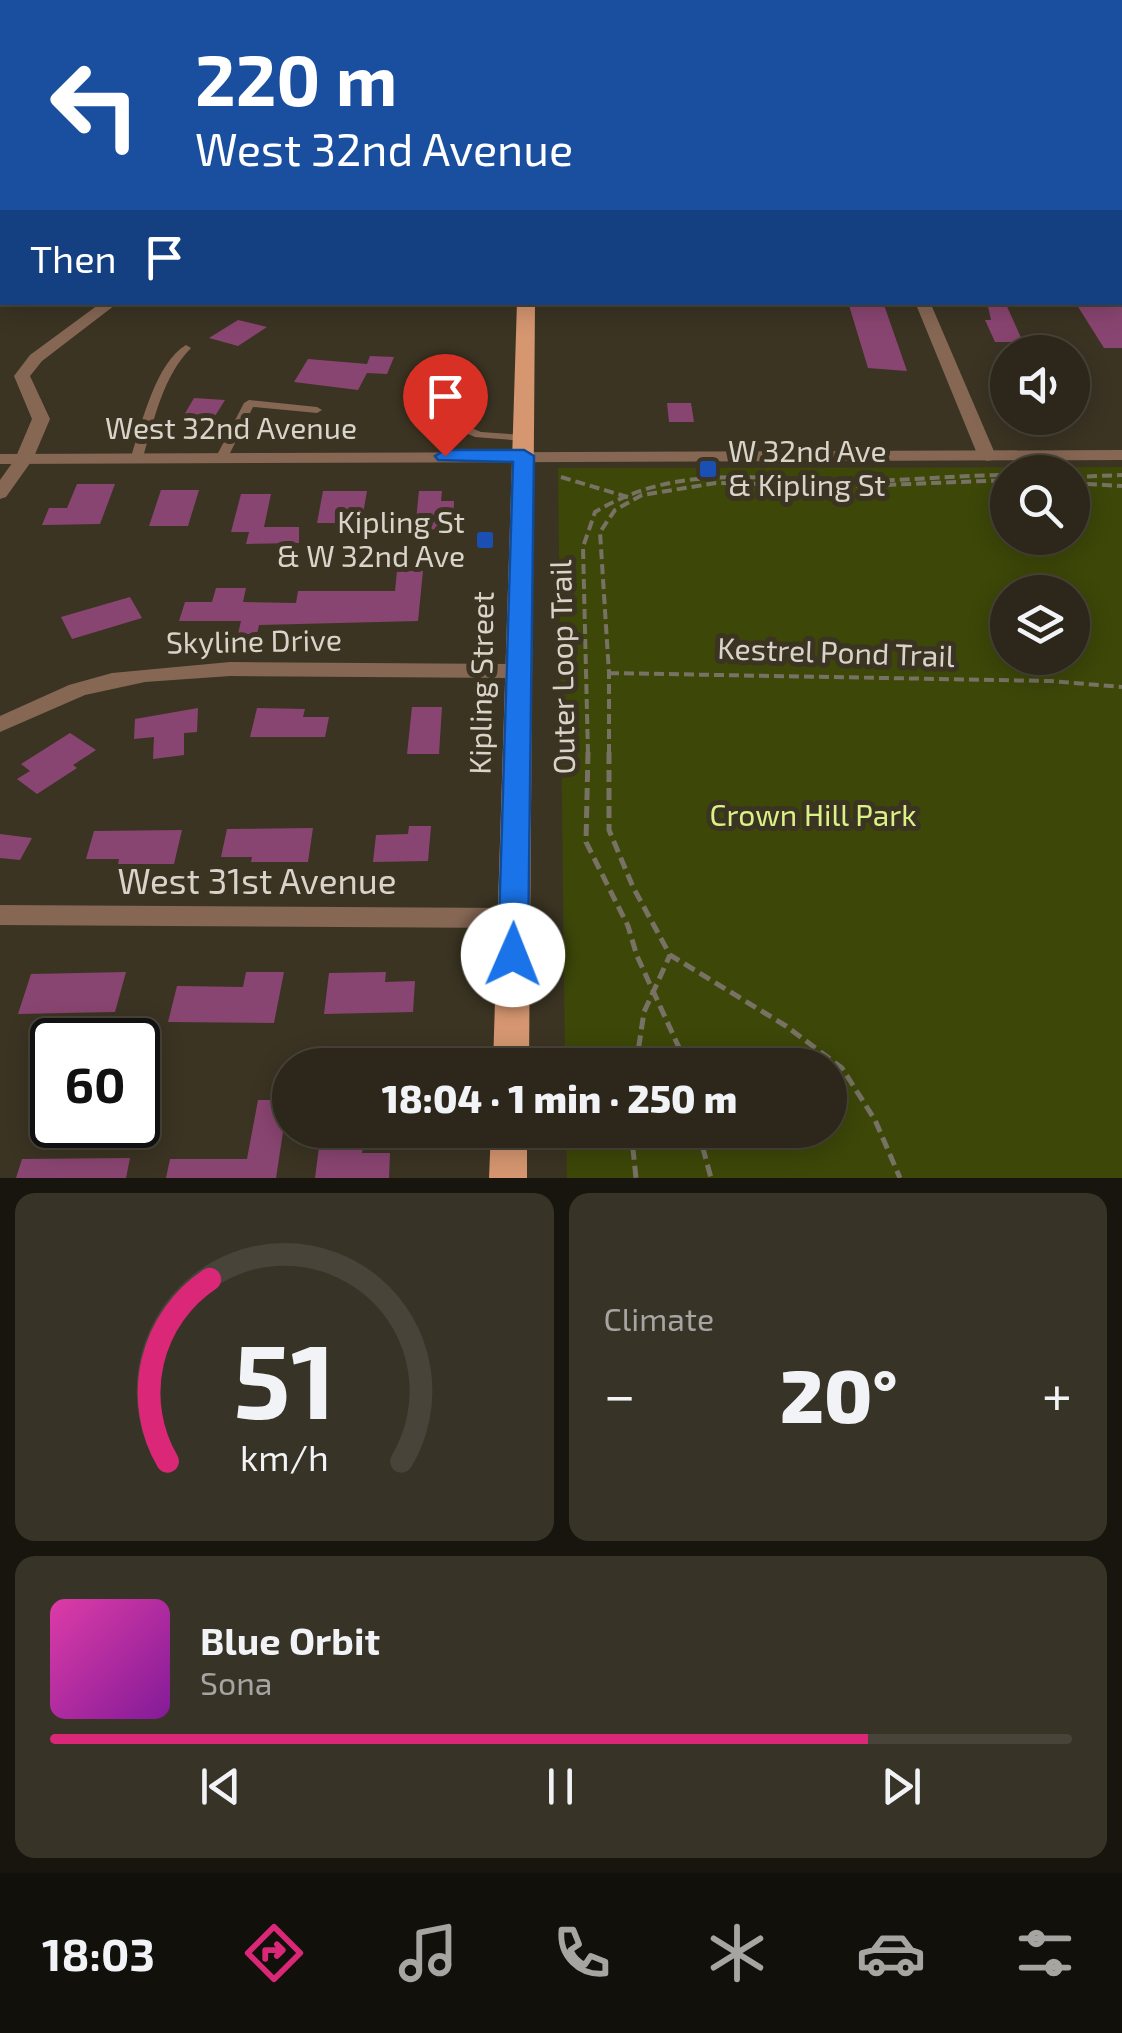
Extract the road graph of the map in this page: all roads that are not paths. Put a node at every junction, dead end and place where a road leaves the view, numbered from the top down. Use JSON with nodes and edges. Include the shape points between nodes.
{"nodes":[{"id":1,"x":108,"y":305,"type":"edge"},
{"id":2,"x":526,"y":305,"type":"edge"},
{"id":3,"x":923,"y":305,"type":"edge"},
{"id":4,"x":186,"y":348,"type":"dead end"},
{"id":5,"x":416,"y":407,"type":"dead end"},
{"id":6,"x":317,"y":410,"type":"dead end"},
{"id":7,"x":524,"y":447,"type":"junction"},
{"id":8,"x":987,"y":456,"type":"junction"},
{"id":9,"x":1122,"y":456,"type":"edge"},
{"id":10,"x":137,"y":457,"type":"junction"},
{"id":11,"x":222,"y":457,"type":"junction"},
{"id":12,"x":24,"y":458,"type":"junction"},
{"id":13,"x":0,"y":459,"type":"edge"},
{"id":14,"x":0,"y":494,"type":"edge"},
{"id":15,"x":519,"y":670,"type":"junction"},
{"id":16,"x":0,"y":725,"type":"edge"},
{"id":17,"x":0,"y":915,"type":"edge"},
{"id":18,"x":514,"y":918,"type":"junction"},
{"id":19,"x":510,"y":1048,"type":"edge"},
{"id":20,"x":509,"y":1148,"type":"edge"},
{"id":21,"x":508,"y":1178,"type":"edge"}],
"edges":[{"from":1,"to":12,"type":"street","via":[[22,376],[41,419]]},
{"from":2,"to":7,"type":"main road","name":"Kipling Street"},
{"from":3,"to":8,"type":"street"},
{"from":4,"to":10,"type":"lane","via":[[165,376]]},
{"from":5,"to":7,"type":"lane"},
{"from":6,"to":11,"type":"lane","via":[[250,403]]},
{"from":7,"to":8,"type":"street","name":"West 32nd Avenue"},
{"from":7,"to":11,"type":"street","name":"West 32nd Avenue"},
{"from":7,"to":15,"type":"main road","name":"Kipling Street"},
{"from":8,"to":9,"type":"street","name":"West 32nd Avenue"},
{"from":10,"to":11,"type":"street","name":"West 32nd Avenue"},
{"from":10,"to":12,"type":"street","name":"West 32nd Avenue"},
{"from":12,"to":13,"type":"street","name":"West 32nd Avenue"},
{"from":12,"to":14,"type":"street"},
{"from":15,"to":16,"type":"street","name":"Skyline Drive","via":[[159,674],[77,690]]},
{"from":15,"to":18,"type":"main road","name":"Kipling Street"},
{"from":17,"to":18,"type":"street","name":"West 31st Avenue"},
{"from":18,"to":19,"type":"main road","name":"Kipling Street"},
{"from":20,"to":21,"type":"main road"}]}
